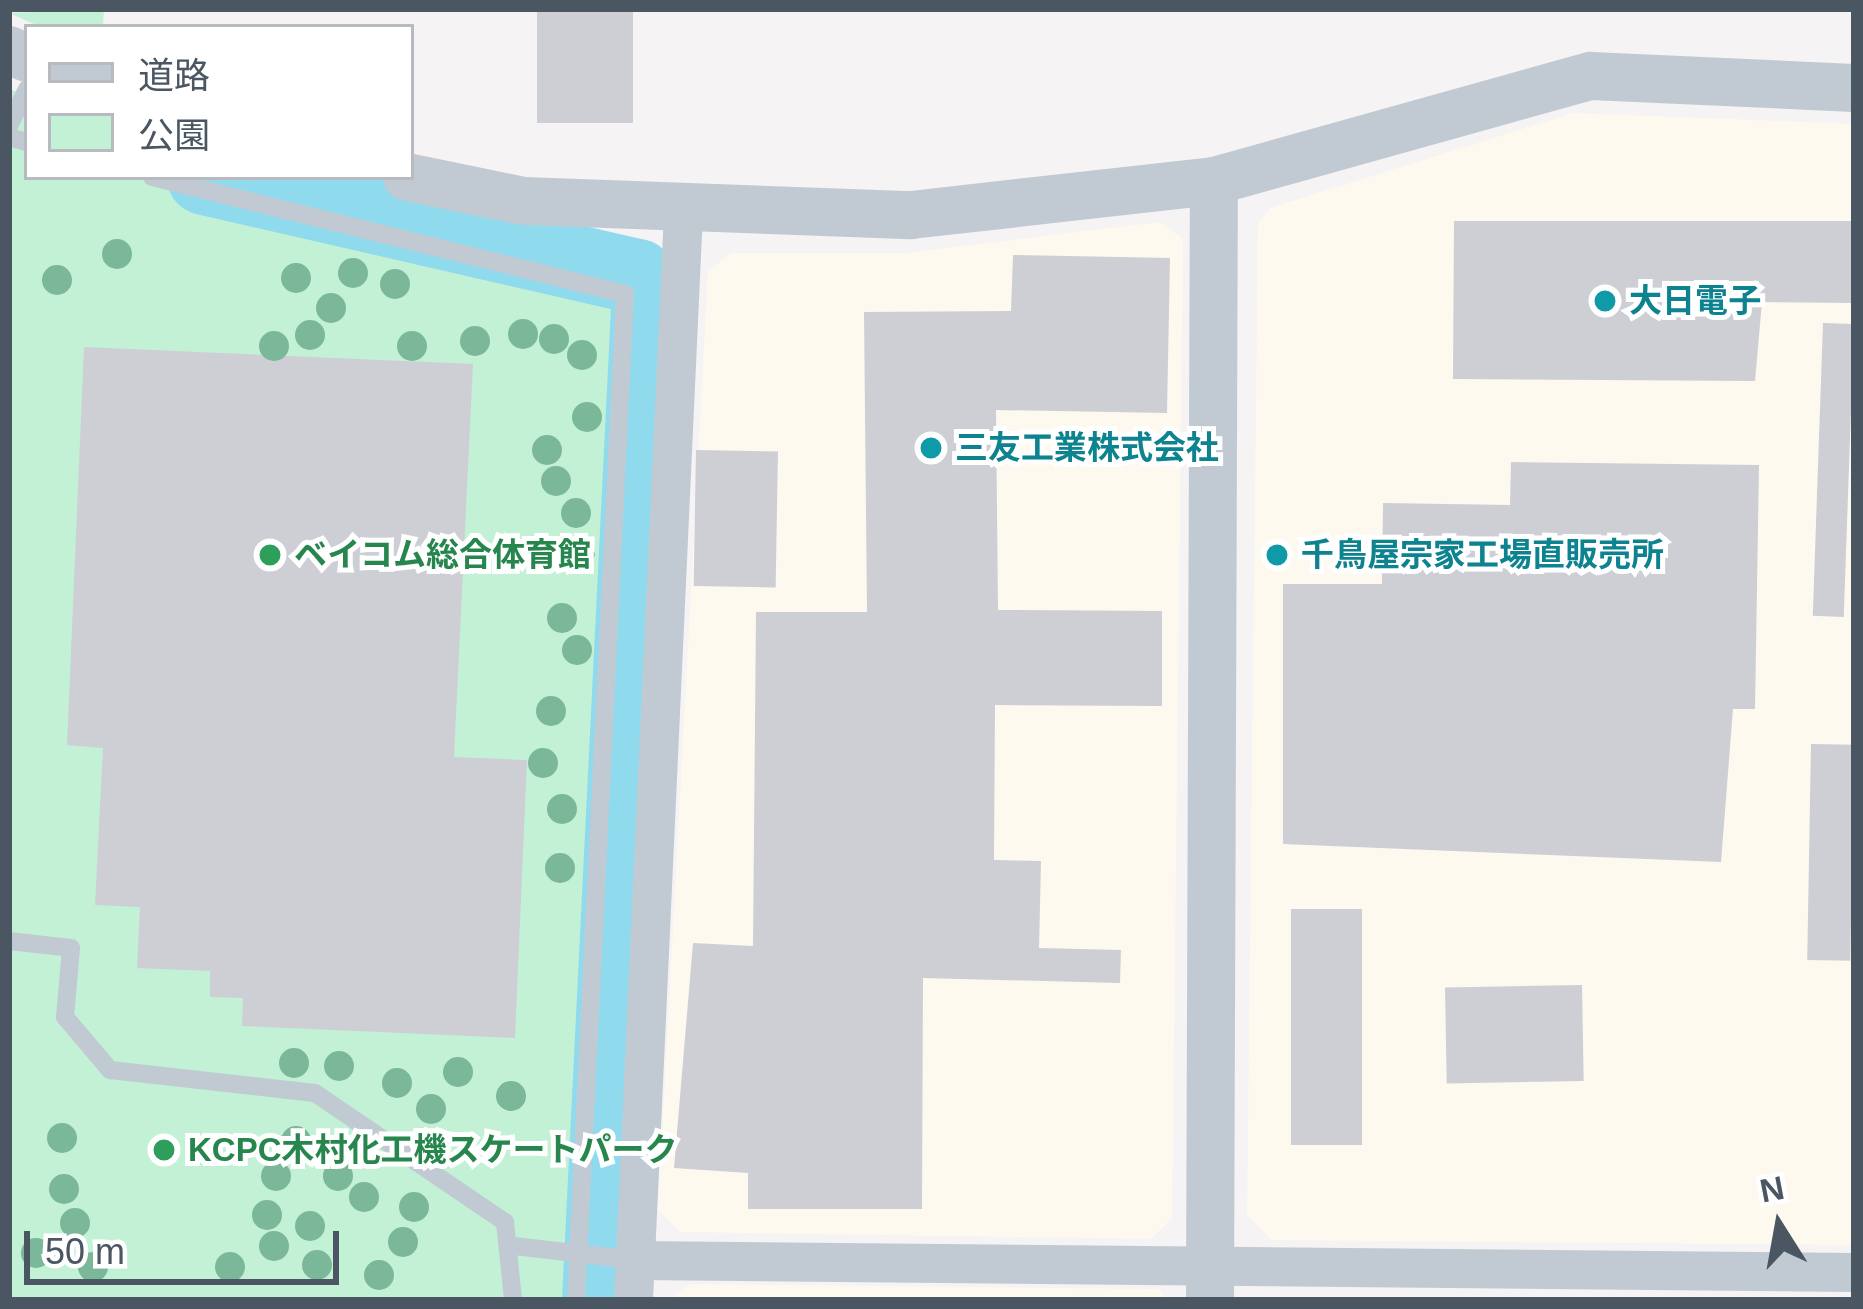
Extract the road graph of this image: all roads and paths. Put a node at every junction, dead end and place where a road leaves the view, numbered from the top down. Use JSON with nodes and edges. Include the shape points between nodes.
{"nodes":[{"id":1,"x":1854,"y":88,"type":"edge"},
{"id":2,"x":24,"y":96,"type":"edge"},
{"id":3,"x":10,"y":127,"type":"edge"},
{"id":4,"x":414,"y":178,"type":"edge"},
{"id":5,"x":163,"y":180,"type":"edge"},
{"id":6,"x":1214,"y":181,"type":"junction"},
{"id":7,"x":683,"y":213,"type":"junction"},
{"id":8,"x":9,"y":941,"type":"edge"},
{"id":9,"x":514,"y":1246,"type":"junction"},
{"id":10,"x":583,"y":1257,"type":"junction"},
{"id":11,"x":627,"y":1260,"type":"junction"},
{"id":12,"x":1854,"y":1272,"type":"edge"},
{"id":13,"x":1211,"y":1284,"type":"edge"},
{"id":14,"x":513,"y":1300,"type":"edge"},
{"id":15,"x":577,"y":1300,"type":"edge"},
{"id":16,"x":633,"y":1300,"type":"edge"}],
"edges":[{"from":1,"to":6,"type":"street","via":[[1591,76]]},
{"from":2,"to":3,"type":"lane"},
{"from":4,"to":7,"type":"street","via":[[524,201]]},
{"from":5,"to":10,"type":"lane","via":[[388,244],[604,280],[625,294]]},
{"from":6,"to":7,"type":"street","via":[[911,214]]},
{"from":6,"to":13,"type":"street"},
{"from":7,"to":11,"type":"street"},
{"from":8,"to":9,"type":"lane","via":[[71,948],[65,1017],[110,1070],[315,1093],[506,1222]]},
{"from":9,"to":10,"type":"lane"},
{"from":9,"to":14,"type":"lane"},
{"from":10,"to":11,"type":"lane"},
{"from":10,"to":15,"type":"lane"},
{"from":11,"to":13,"type":"street"},
{"from":11,"to":16,"type":"street"},
{"from":12,"to":13,"type":"street"}]}
